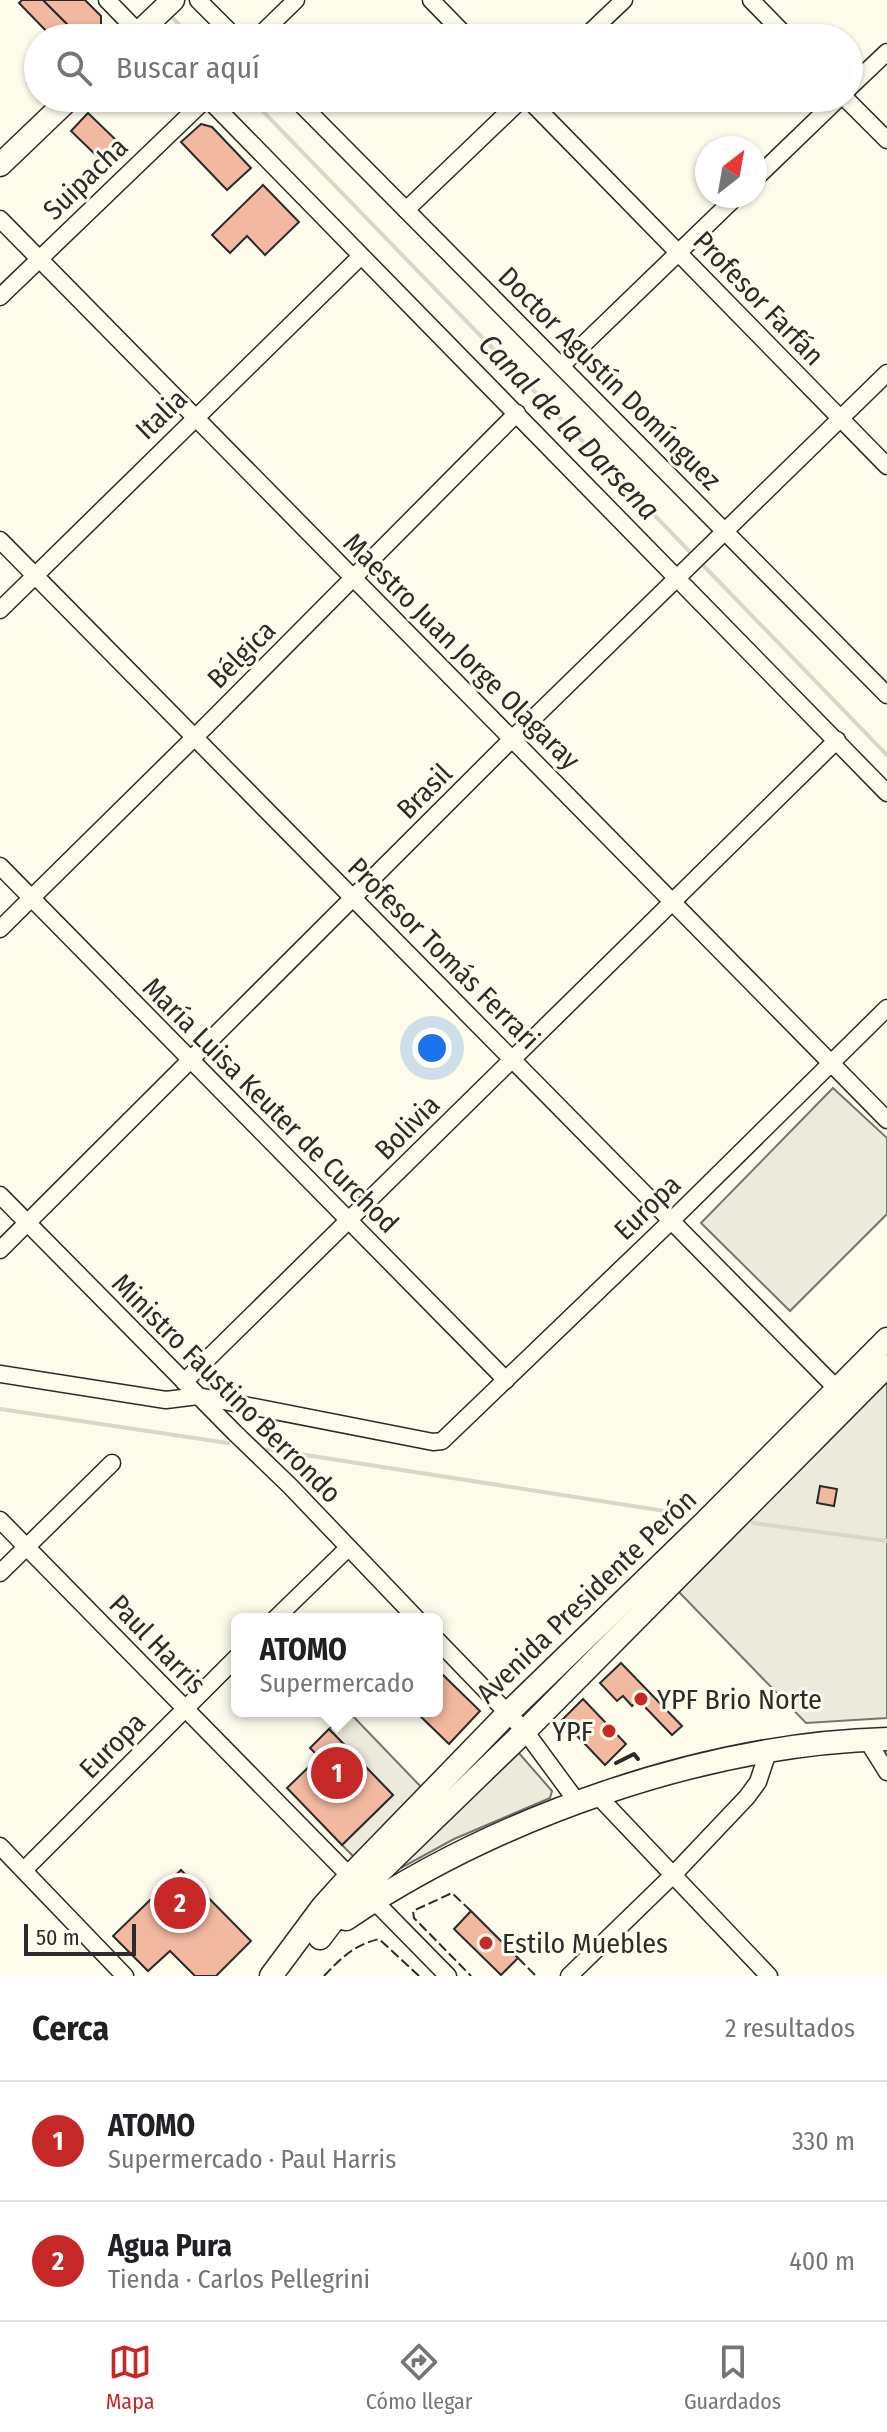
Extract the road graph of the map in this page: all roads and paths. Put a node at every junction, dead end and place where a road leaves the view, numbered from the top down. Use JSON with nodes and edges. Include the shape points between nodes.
{"nodes":[{"id":1,"x":107,"y":0,"type":"edge"},
{"id":2,"x":173,"y":0,"type":"edge"},
{"id":3,"x":198,"y":0,"type":"edge"},
{"id":4,"x":296,"y":0,"type":"edge"},
{"id":5,"x":431,"y":0,"type":"edge"},
{"id":6,"x":624,"y":0,"type":"edge"},
{"id":7,"x":751,"y":0,"type":"edge"},
{"id":8,"x":128,"y":24,"type":"edge"},
{"id":9,"x":150,"y":24,"type":"edge"},
{"id":10,"x":222,"y":24,"type":"edge"},
{"id":11,"x":271,"y":24,"type":"edge"},
{"id":12,"x":454,"y":24,"type":"edge"},
{"id":13,"x":599,"y":24,"type":"edge"},
{"id":14,"x":774,"y":24,"type":"edge"},
{"id":15,"x":887,"y":52,"type":"edge"},
{"id":16,"x":863,"y":75,"type":"edge"},
{"id":17,"x":55,"y":112,"type":"edge"},
{"id":18,"x":192,"y":112,"type":"edge"},
{"id":19,"x":220,"y":112,"type":"edge"},
{"id":20,"x":309,"y":112,"type":"edge"},
{"id":21,"x":510,"y":112,"type":"edge"},
{"id":22,"x":539,"y":112,"type":"edge"},
{"id":23,"x":824,"y":112,"type":"edge"},
{"id":24,"x":859,"y":112,"type":"edge"},
{"id":25,"x":887,"y":140,"type":"edge"},
{"id":26,"x":0,"y":165,"type":"edge"},
{"id":27,"x":767,"y":167,"type":"edge"},
{"id":28,"x":725,"y":208,"type":"edge"},
{"id":29,"x":406,"y":210,"type":"junction"},
{"id":30,"x":0,"y":219,"type":"edge"},
{"id":31,"x":678,"y":253,"type":"junction"},
{"id":32,"x":360,"y":257,"type":"junction"},
{"id":33,"x":39,"y":259,"type":"junction"},
{"id":34,"x":0,"y":297,"type":"edge"},
{"id":35,"x":561,"y":366,"type":"junction"},
{"id":36,"x":887,"y":373,"type":"edge"},
{"id":37,"x":517,"y":413,"type":"junction"},
{"id":38,"x":195,"y":417,"type":"junction"},
{"id":39,"x":840,"y":417,"type":"junction"},
{"id":40,"x":887,"y":466,"type":"edge"},
{"id":41,"x":725,"y":531,"type":"junction"},
{"id":42,"x":0,"y":540,"type":"edge"},
{"id":43,"x":35,"y":575,"type":"junction"},
{"id":44,"x":353,"y":577,"type":"junction"},
{"id":45,"x":678,"y":578,"type":"junction"},
{"id":46,"x":0,"y":610,"type":"edge"},
{"id":47,"x":886,"y":693,"type":"edge"},
{"id":48,"x":194,"y":736,"type":"junction"},
{"id":49,"x":512,"y":739,"type":"junction"},
{"id":50,"x":837,"y":740,"type":"junction"},
{"id":51,"x":887,"y":793,"type":"edge"},
{"id":52,"x":0,"y":866,"type":"edge"},
{"id":53,"x":31,"y":898,"type":"junction"},
{"id":54,"x":354,"y":899,"type":"junction"},
{"id":55,"x":673,"y":903,"type":"junction"},
{"id":56,"x":0,"y":929,"type":"edge"},
{"id":57,"x":887,"y":1008,"type":"edge"},
{"id":58,"x":190,"y":1060,"type":"junction"},
{"id":59,"x":513,"y":1060,"type":"junction"},
{"id":60,"x":830,"y":1062,"type":"junction"},
{"id":61,"x":887,"y":1120,"type":"edge"},
{"id":62,"x":0,"y":1195,"type":"edge"},
{"id":63,"x":349,"y":1221,"type":"junction"},
{"id":64,"x":671,"y":1221,"type":"junction"},
{"id":65,"x":27,"y":1222,"type":"junction"},
{"id":66,"x":0,"y":1250,"type":"edge"},
{"id":67,"x":887,"y":1339,"type":"edge"},
{"id":68,"x":887,"y":1366,"type":"edge"},
{"id":69,"x":0,"y":1374,"type":"edge"},
{"id":70,"x":506,"y":1380,"type":"junction"},
{"id":71,"x":184,"y":1382,"type":"junction"},
{"id":72,"x":198,"y":1396,"type":"junction"},
{"id":73,"x":844,"y":1396,"type":"junction"},
{"id":74,"x":112,"y":1463,"type":"dead end"},
{"id":75,"x":0,"y":1520,"type":"edge"},
{"id":76,"x":27,"y":1547,"type":"junction"},
{"id":77,"x":348,"y":1548,"type":"junction"},
{"id":78,"x":0,"y":1573,"type":"edge"},
{"id":79,"x":664,"y":1576,"type":"junction"},
{"id":80,"x":281,"y":1613,"type":"edge"},
{"id":81,"x":411,"y":1613,"type":"edge"},
{"id":82,"x":443,"y":1646,"type":"edge"},
{"id":83,"x":231,"y":1663,"type":"edge"},
{"id":84,"x":185,"y":1708,"type":"junction"},
{"id":85,"x":508,"y":1713,"type":"junction"},
{"id":86,"x":525,"y":1731,"type":"junction"},
{"id":87,"x":877,"y":1740,"type":"edge"},
{"id":88,"x":768,"y":1752,"type":"junction"},
{"id":89,"x":887,"y":1772,"type":"edge"},
{"id":90,"x":588,"y":1799,"type":"junction"},
{"id":91,"x":0,"y":1846,"type":"edge"},
{"id":92,"x":24,"y":1870,"type":"junction"},
{"id":93,"x":674,"y":1874,"type":"junction"},
{"id":94,"x":362,"y":1889,"type":"junction"},
{"id":95,"x":125,"y":1976,"type":"edge"},
{"id":96,"x":272,"y":1976,"type":"edge"},
{"id":97,"x":448,"y":1976,"type":"edge"},
{"id":98,"x":569,"y":1976,"type":"edge"},
{"id":99,"x":769,"y":1976,"type":"edge"}],
"edges":[{"from":1,"to":8,"type":"street"},
{"from":2,"to":9,"type":"main road"},
{"from":3,"to":10,"type":"street"},
{"from":4,"to":11,"type":"street"},
{"from":5,"to":12,"type":"street"},
{"from":6,"to":13,"type":"street"},
{"from":7,"to":14,"type":"street"},
{"from":15,"to":16,"type":"street"},
{"from":17,"to":26,"type":"main road"},
{"from":18,"to":33,"type":"street","name":"Suipacha"},
{"from":19,"to":32,"type":"street"},
{"from":20,"to":29,"type":"street","name":"Doctor Agustín Domínguez"},
{"from":21,"to":29,"type":"street"},
{"from":22,"to":31,"type":"street","name":"Profesor Farfán"},
{"from":23,"to":27,"type":"street"},
{"from":24,"to":25,"type":"street"},
{"from":28,"to":31,"type":"street"},
{"from":29,"to":35,"type":"street","name":"Doctor Agustín Domínguez"},
{"from":30,"to":33,"type":"street","name":"Maestro Juan Jorge Olagaray"},
{"from":31,"to":35,"type":"street"},
{"from":31,"to":39,"type":"street","name":"Profesor Farfán"},
{"from":32,"to":37,"type":"street"},
{"from":32,"to":38,"type":"street","name":"Italia"},
{"from":33,"to":34,"type":"street","name":"Suipacha"},
{"from":33,"to":38,"type":"street","name":"Maestro Juan Jorge Olagaray"},
{"from":35,"to":41,"type":"street","name":"Doctor Agustín Domínguez"},
{"from":36,"to":39,"type":"street","name":"Brasil"},
{"from":37,"to":44,"type":"street","name":"Bélgica"},
{"from":37,"to":45,"type":"street"},
{"from":38,"to":43,"type":"street","name":"Italia"},
{"from":38,"to":44,"type":"street","name":"Maestro Juan Jorge Olagaray"},
{"from":39,"to":40,"type":"street","name":"Profesor Farfán"},
{"from":39,"to":41,"type":"street","name":"Brasil"},
{"from":41,"to":45,"type":"street","name":"Brasil"},
{"from":41,"to":47,"type":"street","name":"Doctor Agustín Domínguez"},
{"from":42,"to":43,"type":"street","name":"Profesor Tomás Ferrari"},
{"from":43,"to":46,"type":"street","name":"Italia"},
{"from":43,"to":48,"type":"street","name":"Profesor Tomás Ferrari"},
{"from":44,"to":48,"type":"street","name":"Bélgica"},
{"from":44,"to":49,"type":"street","name":"Maestro Juan Jorge Olagaray"},
{"from":45,"to":49,"type":"street","name":"Brasil"},
{"from":45,"to":50,"type":"street"},
{"from":48,"to":53,"type":"street","name":"Bélgica"},
{"from":48,"to":54,"type":"street","name":"Profesor Tomás Ferrari"},
{"from":49,"to":54,"type":"street","name":"Brasil"},
{"from":49,"to":55,"type":"street","name":"Maestro Juan Jorge Olagaray"},
{"from":50,"to":51,"type":"street"},
{"from":50,"to":55,"type":"street","name":"Bolivia"},
{"from":52,"to":53,"type":"street","name":"María Luisa Keuter de Curchod"},
{"from":53,"to":56,"type":"street","name":"Bélgica"},
{"from":53,"to":58,"type":"street","name":"María Luisa Keuter de Curchod"},
{"from":54,"to":58,"type":"street","name":"Brasil"},
{"from":54,"to":59,"type":"street","name":"Profesor Tomás Ferrari"},
{"from":55,"to":59,"type":"street","name":"Bolivia"},
{"from":55,"to":60,"type":"street","name":"Maestro Juan Jorge Olagaray"},
{"from":57,"to":60,"type":"street","name":"Europa"},
{"from":58,"to":63,"type":"street","name":"María Luisa Keuter de Curchod"},
{"from":58,"to":65,"type":"street","name":"Brasil"},
{"from":59,"to":63,"type":"street","name":"Bolivia"},
{"from":59,"to":64,"type":"street","name":"Profesor Tomás Ferrari"},
{"from":60,"to":61,"type":"street","name":"Maestro Juan Jorge Olagaray"},
{"from":60,"to":64,"type":"street","name":"Europa"},
{"from":62,"to":65,"type":"street","name":"Ministro Faustino Berrondo"},
{"from":63,"to":70,"type":"street","name":"María Luisa Keuter de Curchod"},
{"from":63,"to":71,"type":"street","name":"Bolivia"},
{"from":64,"to":70,"type":"street","name":"Europa"},
{"from":64,"to":73,"type":"street","name":"Profesor Tomás Ferrari"},
{"from":65,"to":66,"type":"street","name":"Brasil"},
{"from":65,"to":71,"type":"street","name":"Ministro Faustino Berrondo"},
{"from":67,"to":73,"type":"main road","name":"Avenida Presidente Perón"},
{"from":68,"to":73,"type":"main road","name":"Avenida Presidente Perón"},
{"from":69,"to":72,"type":"street","via":[[166,1400]]},
{"from":70,"to":72,"type":"street","name":"Europa","via":[[442,1441]]},
{"from":71,"to":72,"type":"street","name":"Ministro Faustino Berrondo"},
{"from":72,"to":77,"type":"street","name":"Ministro Faustino Berrondo"},
{"from":73,"to":79,"type":"main road","name":"Avenida Presidente Perón"},
{"from":74,"to":76,"type":"street"},
{"from":75,"to":76,"type":"street","name":"Paul Harris"},
{"from":76,"to":78,"type":"street"},
{"from":76,"to":84,"type":"street","name":"Paul Harris"},
{"from":77,"to":80,"type":"street"},
{"from":77,"to":81,"type":"street","name":"Ministro Faustino Berrondo"},
{"from":79,"to":85,"type":"main road","name":"Avenida Presidente Perón"},
{"from":79,"to":86,"type":"main road","name":"Avenida Presidente Perón"},
{"from":82,"to":85,"type":"street"},
{"from":83,"to":84,"type":"street","name":"Europa"},
{"from":84,"to":92,"type":"street","name":"Europa"},
{"from":84,"to":94,"type":"street","name":"Paul Harris"},
{"from":85,"to":86,"type":"street"},
{"from":85,"to":94,"type":"main road","name":"Avenida Presidente Perón"},
{"from":86,"to":90,"type":"street"},
{"from":86,"to":94,"type":"main road","name":"Avenida Presidente Perón"},
{"from":87,"to":88,"type":"main road"},
{"from":87,"to":89,"type":"street"},
{"from":88,"to":90,"type":"main road","via":[[700,1765]]},
{"from":88,"to":93,"type":"street","via":[[747,1797]]},
{"from":90,"to":93,"type":"street"},
{"from":90,"to":94,"type":"main road","via":[[429,1868]]},
{"from":91,"to":92,"type":"street"},
{"from":92,"to":95,"type":"street"},
{"from":93,"to":98,"type":"street"},
{"from":93,"to":99,"type":"street"},
{"from":94,"to":96,"type":"main road","name":"Avenida Presidente Perón","via":[[320,1938]]},
{"from":94,"to":96,"type":"main road","name":"Avenida Presidente Perón","via":[[323,1906]]},
{"from":94,"to":97,"type":"street","name":"Paul Harris"}]}
